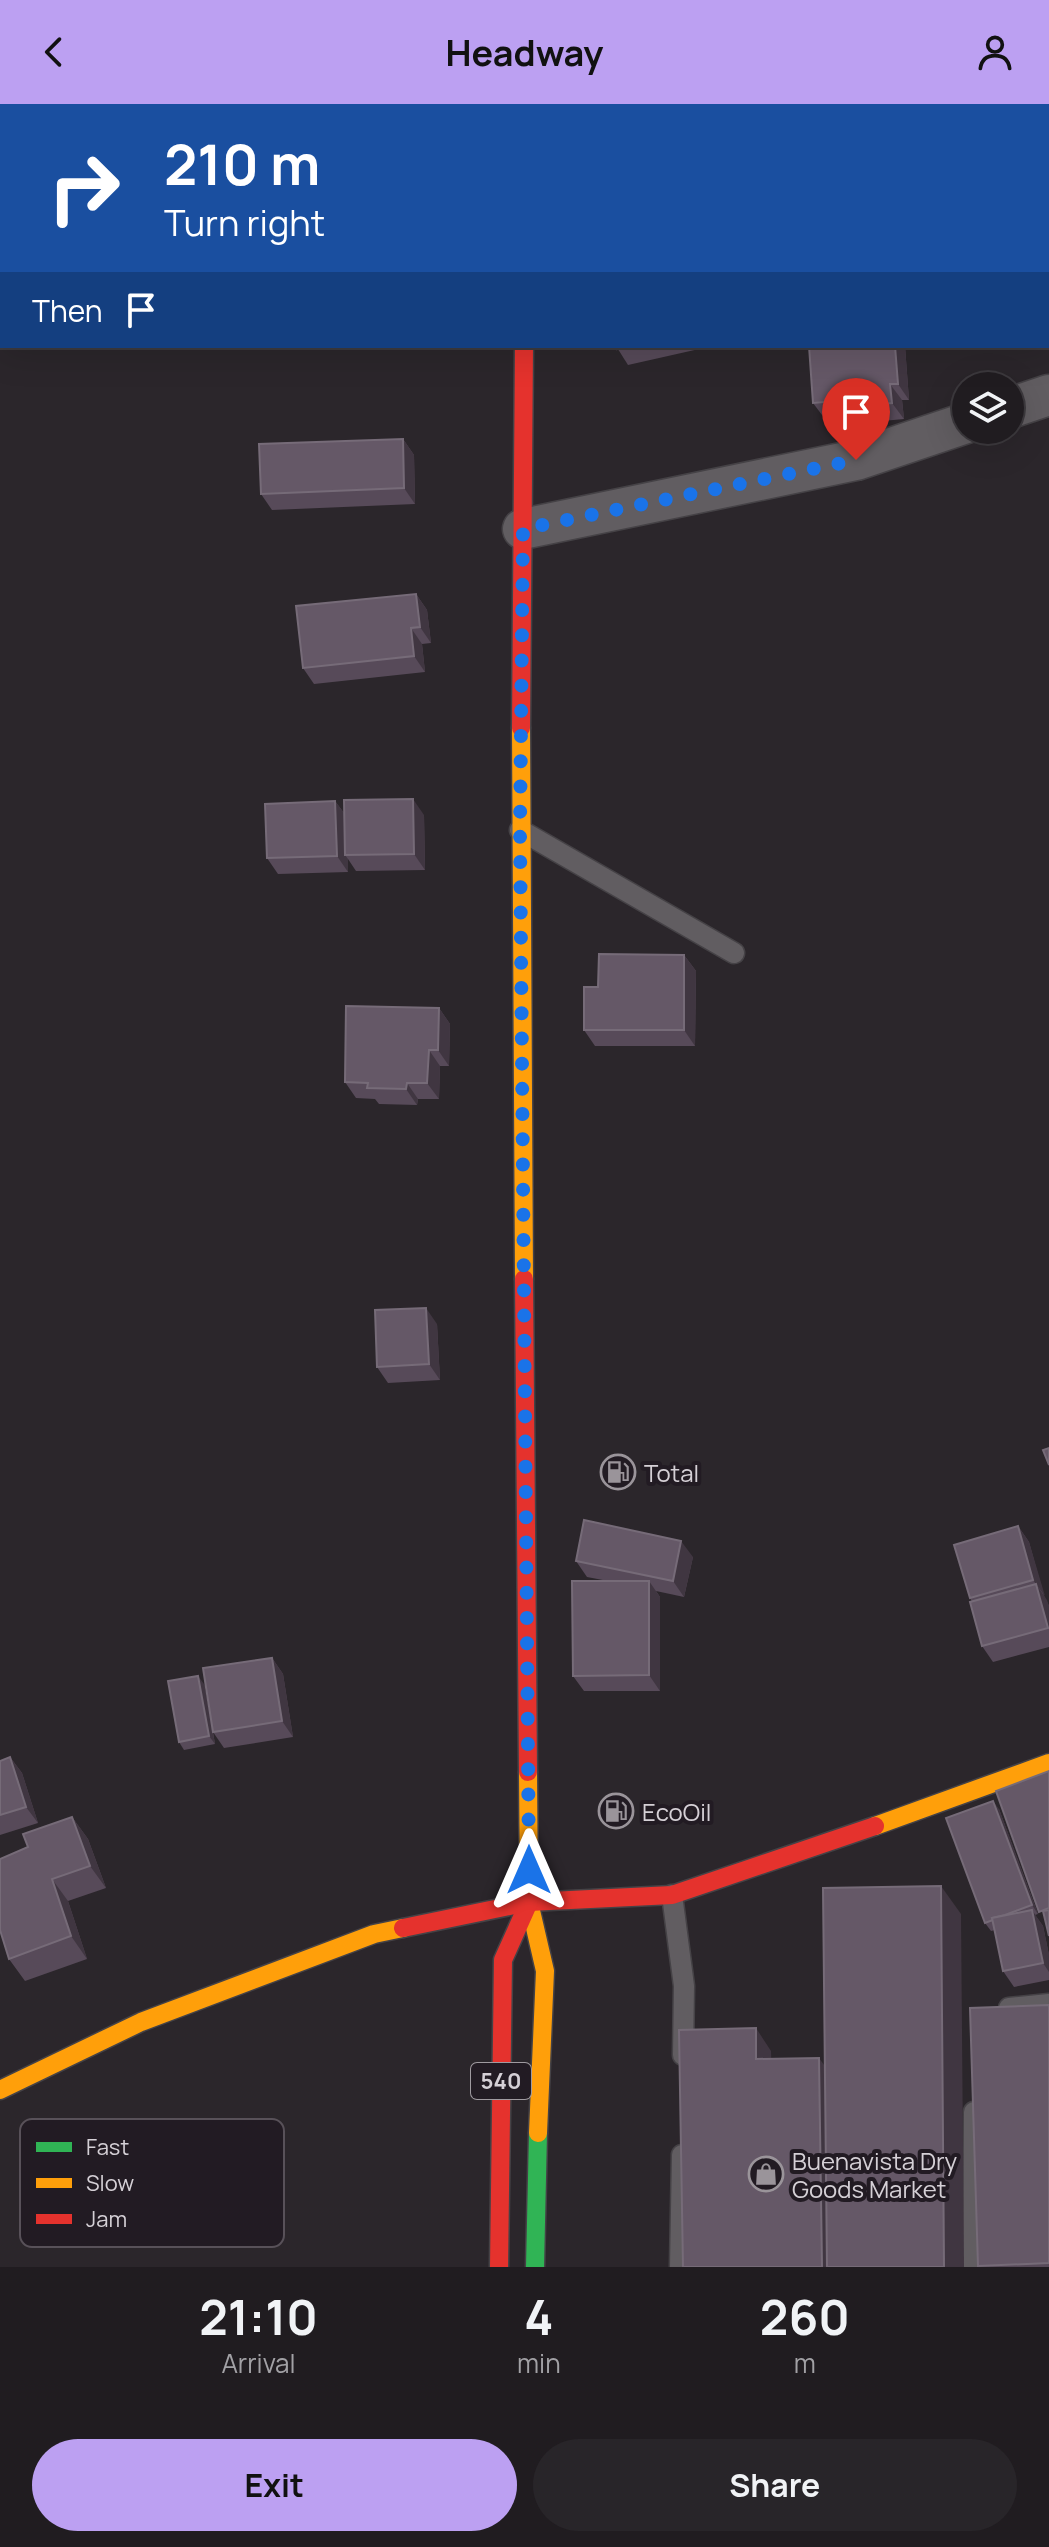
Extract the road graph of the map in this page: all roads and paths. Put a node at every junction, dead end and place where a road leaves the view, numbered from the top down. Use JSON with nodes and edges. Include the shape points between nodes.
{"nodes":[{"id":1,"x":524,"y":348,"type":"edge"},
{"id":2,"x":1049,"y":395,"type":"edge"},
{"id":3,"x":1024,"y":403,"type":"edge"},
{"id":4,"x":952,"y":428,"type":"edge"},
{"id":5,"x":523,"y":529,"type":"junction"},
{"id":6,"x":520,"y":830,"type":"junction"},
{"id":7,"x":734,"y":953,"type":"dead end"},
{"id":8,"x":1049,"y":1763,"type":"edge"},
{"id":9,"x":672,"y":1895,"type":"junction"},
{"id":10,"x":529,"y":1902,"type":"junction"},
{"id":11,"x":1049,"y":2004,"type":"edge"},
{"id":12,"x":990,"y":2010,"type":"edge"},
{"id":13,"x":683,"y":2079,"type":"edge"},
{"id":14,"x":974,"y":2086,"type":"edge"},
{"id":15,"x":0,"y":2090,"type":"edge"},
{"id":16,"x":682,"y":2142,"type":"edge"},
{"id":17,"x":499,"y":2267,"type":"edge"},
{"id":18,"x":535,"y":2267,"type":"edge"},
{"id":19,"x":680,"y":2267,"type":"edge"},
{"id":20,"x":973,"y":2267,"type":"edge"}],
"edges":[{"from":1,"to":5,"type":"main road","number":"540"},
{"from":2,"to":3,"type":"street"},
{"from":4,"to":5,"type":"street","via":[[856,460]]},
{"from":5,"to":6,"type":"main road","number":"540"},
{"from":6,"to":7,"type":"lane"},
{"from":6,"to":10,"type":"main road","number":"540"},
{"from":8,"to":9,"type":"main road"},
{"from":9,"to":10,"type":"main road"},
{"from":9,"to":13,"type":"lane","via":[[684,1986]]},
{"from":10,"to":15,"type":"main road","via":[[374,1934],[141,2022]]},
{"from":10,"to":17,"type":"main road","number":"540","via":[[503,1960]]},
{"from":10,"to":18,"type":"main road","number":"540","via":[[545,1971]]},
{"from":11,"to":12,"type":"lane"},
{"from":14,"to":20,"type":"lane"},
{"from":16,"to":19,"type":"lane"}]}
